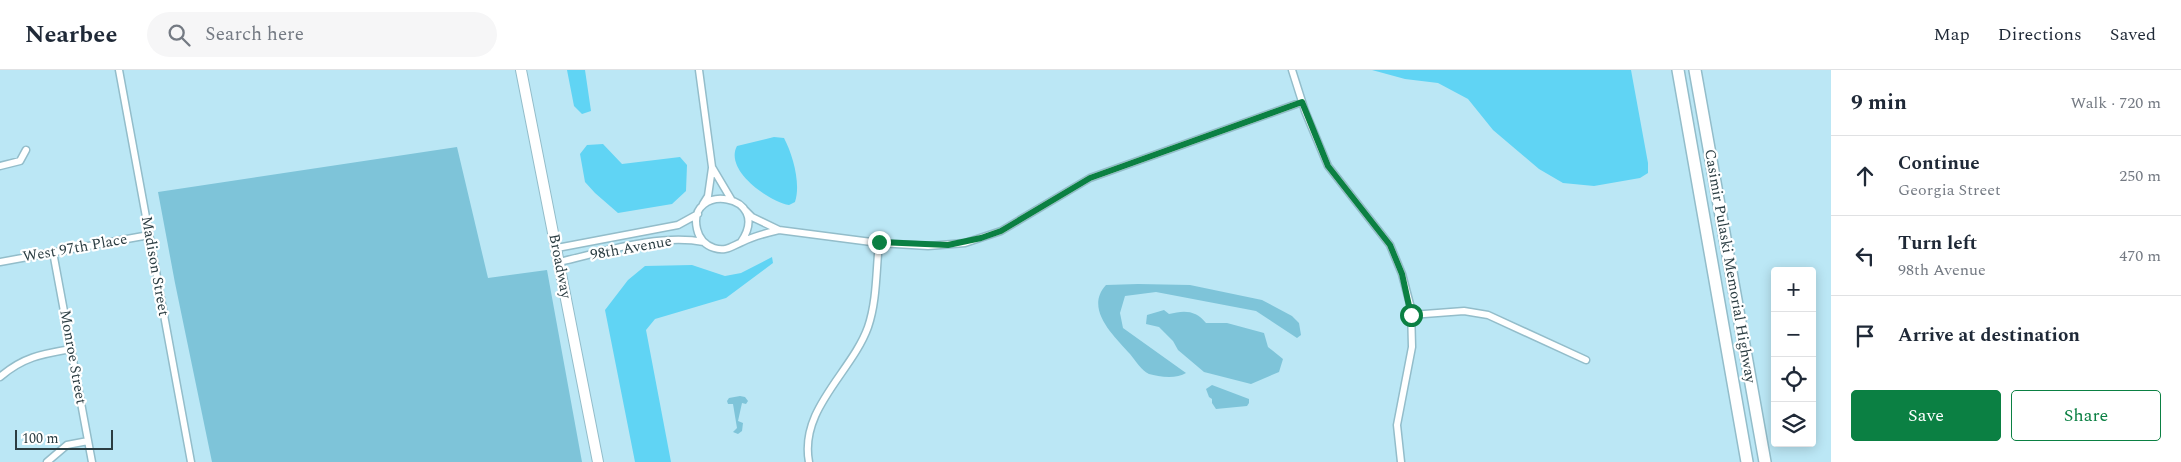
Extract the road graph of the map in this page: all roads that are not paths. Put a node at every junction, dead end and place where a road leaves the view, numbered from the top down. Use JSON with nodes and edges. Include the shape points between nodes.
{"nodes":[{"id":1,"x":119,"y":70,"type":"edge"},
{"id":2,"x":521,"y":70,"type":"edge"},
{"id":3,"x":699,"y":70,"type":"edge"},
{"id":4,"x":1292,"y":70,"type":"edge"},
{"id":5,"x":1678,"y":70,"type":"edge"},
{"id":6,"x":1695,"y":70,"type":"edge"},
{"id":7,"x":1302,"y":102,"type":"junction"},
{"id":8,"x":26,"y":150,"type":"dead end"},
{"id":9,"x":0,"y":166,"type":"edge"},
{"id":10,"x":712,"y":167,"type":"junction"},
{"id":11,"x":731,"y":199,"type":"junction"},
{"id":12,"x":744,"y":209,"type":"junction"},
{"id":13,"x":700,"y":210,"type":"junction"},
{"id":14,"x":779,"y":230,"type":"junction"},
{"id":15,"x":150,"y":235,"type":"junction"},
{"id":16,"x":704,"y":242,"type":"junction"},
{"id":17,"x":741,"y":242,"type":"junction"},
{"id":18,"x":879,"y":242,"type":"junction"},
{"id":19,"x":557,"y":248,"type":"junction"},
{"id":20,"x":53,"y":252,"type":"junction"},
{"id":21,"x":0,"y":262,"type":"edge"},
{"id":22,"x":559,"y":262,"type":"junction"},
{"id":23,"x":1411,"y":315,"type":"junction"},
{"id":24,"x":71,"y":349,"type":"junction"},
{"id":25,"x":1586,"y":360,"type":"dead end"},
{"id":26,"x":0,"y":377,"type":"edge"},
{"id":27,"x":88,"y":441,"type":"junction"},
{"id":28,"x":48,"y":462,"type":"edge"},
{"id":29,"x":92,"y":462,"type":"edge"},
{"id":30,"x":191,"y":462,"type":"edge"},
{"id":31,"x":598,"y":462,"type":"edge"},
{"id":32,"x":809,"y":462,"type":"edge"},
{"id":33,"x":1401,"y":462,"type":"edge"},
{"id":34,"x":1747,"y":462,"type":"edge"},
{"id":35,"x":1765,"y":462,"type":"edge"}],
"edges":[{"from":1,"to":15,"type":"street","name":"Madison Street"},
{"from":2,"to":19,"type":"main road","name":"Broadway"},
{"from":3,"to":10,"type":"street"},
{"from":4,"to":7,"type":"street"},
{"from":5,"to":34,"type":"highway","name":"Casimir Pulaski Memorial Highway"},
{"from":6,"to":35,"type":"highway","name":"Casimir Pulaski Memorial Highway"},
{"from":7,"to":18,"type":"street","name":"98th Avenue","via":[[1090,178],[1001,231],[981,238],[948,245]]},
{"from":7,"to":23,"type":"street","via":[[1328,166],[1390,245],[1402,274]]},
{"from":8,"to":9,"type":"street","via":[[20,161]]},
{"from":10,"to":11,"type":"street"},
{"from":10,"to":13,"type":"street","via":[[708,196]]},
{"from":11,"to":12,"type":"street","name":"98th Avenue"},
{"from":11,"to":13,"type":"street","name":"98th Avenue","via":[[715,199]]},
{"from":12,"to":14,"type":"street","name":"98th Avenue","via":[[752,217]]},
{"from":12,"to":17,"type":"street","via":[[748,226]]},
{"from":13,"to":16,"type":"street","via":[[697,229]]},
{"from":13,"to":19,"type":"street","name":"98th Avenue","via":[[678,225]]},
{"from":14,"to":17,"type":"street","name":"98th Avenue"},
{"from":14,"to":18,"type":"street","name":"98th Avenue"},
{"from":15,"to":20,"type":"street","name":"West 97th Place"},
{"from":15,"to":30,"type":"street","name":"Madison Street"},
{"from":16,"to":17,"type":"street","name":"98th Avenue","via":[[718,250],[726,250]]},
{"from":16,"to":22,"type":"street","name":"98th Avenue","via":[[675,239]]},
{"from":18,"to":32,"type":"street","via":[[872,310],[867,327],[814,418]]},
{"from":19,"to":22,"type":"main road","name":"Broadway"},
{"from":20,"to":21,"type":"street","name":"West 97th Place"},
{"from":20,"to":24,"type":"street","name":"Monroe Street"},
{"from":22,"to":31,"type":"main road","name":"Broadway"},
{"from":23,"to":25,"type":"street","via":[[1464,311],[1488,315]]},
{"from":23,"to":33,"type":"street","via":[[1412,347],[1397,425]]},
{"from":24,"to":26,"type":"street","via":[[18,362]]},
{"from":24,"to":27,"type":"street","name":"Monroe Street"},
{"from":27,"to":28,"type":"street","via":[[67,445]]},
{"from":27,"to":29,"type":"street","name":"Monroe Street"}]}
